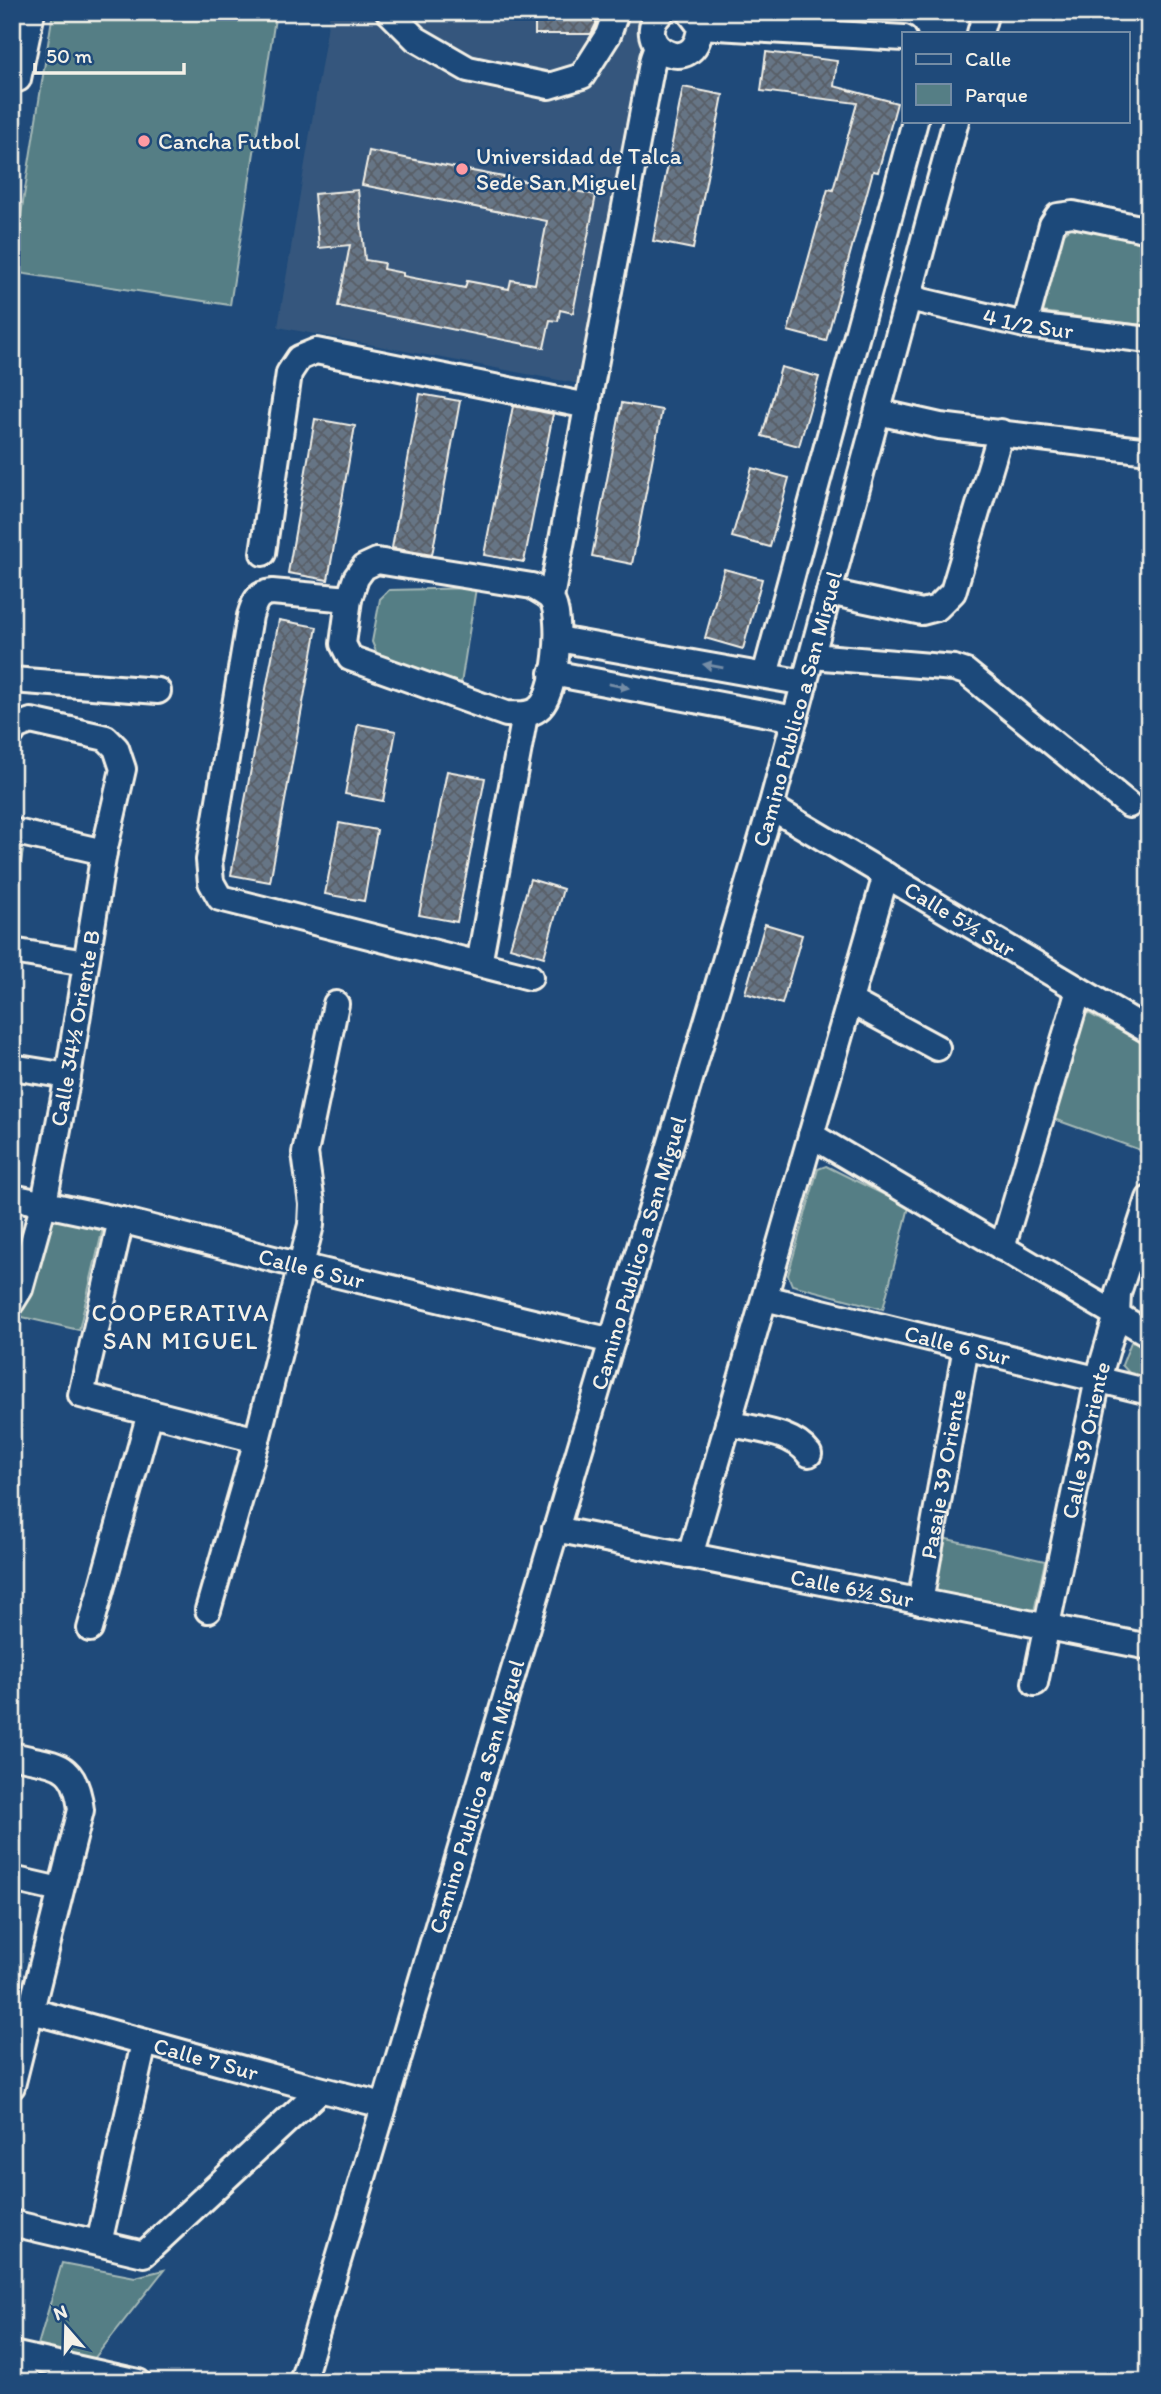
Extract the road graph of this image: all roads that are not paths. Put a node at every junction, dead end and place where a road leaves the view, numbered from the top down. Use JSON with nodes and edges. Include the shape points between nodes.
{"nodes":[{"id":1,"x":32,"y":12,"type":"edge"},
{"id":2,"x":389,"y":12,"type":"edge"},
{"id":3,"x":616,"y":12,"type":"edge"},
{"id":4,"x":662,"y":12,"type":"edge"},
{"id":5,"x":986,"y":12,"type":"edge"},
{"id":6,"x":694,"y":19,"type":"edge"},
{"id":7,"x":980,"y":32,"type":"edge"},
{"id":8,"x":902,"y":38,"type":"edge"},
{"id":9,"x":657,"y":47,"type":"junction"},
{"id":10,"x":18,"y":79,"type":"dead end"},
{"id":11,"x":915,"y":122,"type":"edge"},
{"id":12,"x":956,"y":122,"type":"edge"},
{"id":13,"x":1149,"y":230,"type":"edge"},
{"id":14,"x":909,"y":298,"type":"junction"},
{"id":15,"x":1025,"y":325,"type":"junction"},
{"id":16,"x":1149,"y":340,"type":"edge"},
{"id":17,"x":589,"y":406,"type":"junction"},
{"id":18,"x":878,"y":412,"type":"junction"},
{"id":19,"x":1001,"y":432,"type":"junction"},
{"id":20,"x":1149,"y":451,"type":"edge"},
{"id":21,"x":263,"y":552,"type":"dead end"},
{"id":22,"x":829,"y":592,"type":"junction"},
{"id":23,"x":551,"y":598,"type":"junction"},
{"id":24,"x":349,"y":599,"type":"junction"},
{"id":25,"x":558,"y":639,"type":"junction"},
{"id":26,"x":812,"y":656,"type":"junction"},
{"id":27,"x":552,"y":673,"type":"junction"},
{"id":28,"x":765,"y":676,"type":"junction"},
{"id":29,"x":12,"y":680,"type":"edge"},
{"id":30,"x":805,"y":683,"type":"junction"},
{"id":31,"x":158,"y":691,"type":"dead end"},
{"id":32,"x":526,"y":715,"type":"junction"},
{"id":33,"x":795,"y":719,"type":"junction"},
{"id":34,"x":14,"y":730,"type":"edge"},
{"id":35,"x":1129,"y":805,"type":"dead end"},
{"id":36,"x":771,"y":807,"type":"junction"},
{"id":37,"x":12,"y":831,"type":"edge"},
{"id":38,"x":104,"y":852,"type":"junction"},
{"id":39,"x":886,"y":875,"type":"junction"},
{"id":40,"x":12,"y":951,"type":"edge"},
{"id":41,"x":86,"y":963,"type":"junction"},
{"id":42,"x":479,"y":964,"type":"junction"},
{"id":43,"x":530,"y":977,"type":"dead end"},
{"id":44,"x":1079,"y":990,"type":"junction"},
{"id":45,"x":850,"y":1001,"type":"junction"},
{"id":46,"x":336,"y":1004,"type":"dead end"},
{"id":47,"x":1149,"y":1031,"type":"edge"},
{"id":48,"x":937,"y":1048,"type":"dead end"},
{"id":49,"x":12,"y":1067,"type":"edge"},
{"id":50,"x":68,"y":1076,"type":"junction"},
{"id":51,"x":811,"y":1135,"type":"junction"},
{"id":52,"x":12,"y":1197,"type":"edge"},
{"id":53,"x":1149,"y":1199,"type":"edge"},
{"id":54,"x":44,"y":1203,"type":"junction"},
{"id":55,"x":121,"y":1220,"type":"junction"},
{"id":56,"x":1002,"y":1248,"type":"junction"},
{"id":57,"x":301,"y":1266,"type":"junction"},
{"id":58,"x":765,"y":1298,"type":"junction"},
{"id":59,"x":14,"y":1301,"type":"edge"},
{"id":60,"x":1117,"y":1315,"type":"junction"},
{"id":61,"x":1149,"y":1334,"type":"edge"},
{"id":62,"x":612,"y":1341,"type":"junction"},
{"id":63,"x":966,"y":1347,"type":"junction"},
{"id":64,"x":1098,"y":1379,"type":"junction"},
{"id":65,"x":1149,"y":1392,"type":"edge"},
{"id":66,"x":150,"y":1413,"type":"junction"},
{"id":67,"x":728,"y":1423,"type":"junction"},
{"id":68,"x":257,"y":1440,"type":"junction"},
{"id":69,"x":809,"y":1454,"type":"dead end"},
{"id":70,"x":555,"y":1529,"type":"junction"},
{"id":71,"x":690,"y":1556,"type":"junction"},
{"id":72,"x":919,"y":1602,"type":"junction"},
{"id":73,"x":208,"y":1610,"type":"dead end"},
{"id":74,"x":1046,"y":1627,"type":"junction"},
{"id":75,"x":90,"y":1629,"type":"dead end"},
{"id":76,"x":1149,"y":1647,"type":"edge"},
{"id":77,"x":1035,"y":1683,"type":"dead end"},
{"id":78,"x":12,"y":1755,"type":"edge"},
{"id":79,"x":12,"y":1879,"type":"edge"},
{"id":80,"x":60,"y":1890,"type":"junction"},
{"id":81,"x":21,"y":2008,"type":"edge"},
{"id":82,"x":144,"y":2043,"type":"junction"},
{"id":83,"x":12,"y":2086,"type":"edge"},
{"id":84,"x":320,"y":2090,"type":"junction"},
{"id":85,"x":384,"y":2105,"type":"junction"},
{"id":86,"x":12,"y":2223,"type":"edge"},
{"id":87,"x":99,"y":2243,"type":"junction"},
{"id":88,"x":12,"y":2354,"type":"edge"},
{"id":89,"x":12,"y":2378,"type":"edge"},
{"id":90,"x":29,"y":2382,"type":"edge"},
{"id":91,"x":138,"y":2382,"type":"edge"},
{"id":92,"x":302,"y":2382,"type":"edge"}],
"edges":[{"from":1,"to":10,"type":"street"},
{"from":2,"to":3,"type":"street","via":[[416,39],[468,69],[549,86],[582,76],[608,36]]},
{"from":4,"to":9,"type":"street","via":[[653,24]]},
{"from":5,"to":7,"type":"street"},
{"from":6,"to":8,"type":"street"},
{"from":6,"to":9,"type":"street","via":[[696,44],[685,53],[670,55]]},
{"from":9,"to":17,"type":"street"},
{"from":11,"to":28,"type":"street"},
{"from":12,"to":14,"type":"street","name":"Camino Publico a San Miguel"},
{"from":13,"to":15,"type":"street","via":[[1073,214],[1058,216]]},
{"from":14,"to":15,"type":"street","name":"4 1/2 Sur"},
{"from":14,"to":18,"type":"street","name":"Camino Publico a San Miguel"},
{"from":15,"to":16,"type":"street","name":"4 1/2 Sur"},
{"from":17,"to":21,"type":"street","via":[[316,351],[299,358],[289,373]]},
{"from":17,"to":23,"type":"street"},
{"from":18,"to":19,"type":"street","via":[[940,426]]},
{"from":18,"to":22,"type":"street","name":"Camino Publico a San Miguel"},
{"from":19,"to":20,"type":"street"},
{"from":19,"to":22,"type":"street","via":[[953,592],[937,608],[922,612]]},
{"from":22,"to":26,"type":"street","name":"Camino Publico a San Miguel"},
{"from":23,"to":24,"type":"street","via":[[533,586],[377,561],[364,567]]},
{"from":23,"to":25,"type":"street"},
{"from":24,"to":32,"type":"street","via":[[343,644],[350,658],[506,714]]},
{"from":24,"to":42,"type":"street","via":[[272,592],[256,599],[209,860],[211,882],[220,898]]},
{"from":25,"to":27,"type":"street"},
{"from":28,"to":25,"type":"street","one_way":true},
{"from":26,"to":30,"type":"street","name":"Camino Publico a San Miguel"},
{"from":26,"to":35,"type":"street","via":[[966,672]]},
{"from":27,"to":32,"type":"street","via":[[541,708]]},
{"from":27,"to":33,"type":"street","one_way":true},
{"from":28,"to":30,"type":"street"},
{"from":29,"to":31,"type":"street"},
{"from":30,"to":33,"type":"street","name":"Camino Publico a San Miguel"},
{"from":32,"to":42,"type":"street"},
{"from":33,"to":36,"type":"street","name":"Camino Publico a San Miguel"},
{"from":34,"to":38,"type":"street","name":"Calle 34½ Oriente B","via":[[31,721],[106,738],[116,748],[123,769]]},
{"from":36,"to":39,"type":"street","name":"Calle 5½ Sur"},
{"from":36,"to":62,"type":"street","name":"Camino Publico a San Miguel"},
{"from":37,"to":38,"type":"street"},
{"from":38,"to":41,"type":"street","name":"Calle 34½ Oriente B"},
{"from":39,"to":44,"type":"street","name":"Calle 5½ Sur"},
{"from":39,"to":45,"type":"street"},
{"from":40,"to":41,"type":"street"},
{"from":41,"to":50,"type":"street","name":"Calle 34½ Oriente B"},
{"from":42,"to":43,"type":"street"},
{"from":44,"to":47,"type":"street","name":"Calle 5½ Sur"},
{"from":44,"to":56,"type":"street"},
{"from":45,"to":48,"type":"street"},
{"from":45,"to":51,"type":"street"},
{"from":46,"to":57,"type":"street","via":[[305,1153],[312,1215]]},
{"from":49,"to":50,"type":"street"},
{"from":50,"to":54,"type":"street","name":"Calle 34½ Oriente B"},
{"from":51,"to":56,"type":"street"},
{"from":51,"to":58,"type":"street"},
{"from":52,"to":54,"type":"street","name":"Calle 6 Sur"},
{"from":53,"to":60,"type":"street","name":"Calle 39 Oriente","via":[[1118,1293]]},
{"from":54,"to":55,"type":"street","name":"Calle 6 Sur"},
{"from":54,"to":59,"type":"street","name":"Calle 34½ Oriente B"},
{"from":55,"to":57,"type":"street","name":"Calle 6 Sur"},
{"from":55,"to":66,"type":"street","via":[[80,1395]]},
{"from":56,"to":60,"type":"street"},
{"from":57,"to":62,"type":"street","name":"Calle 6 Sur"},
{"from":57,"to":68,"type":"street"},
{"from":58,"to":63,"type":"street","name":"Calle 6 Sur"},
{"from":58,"to":67,"type":"street"},
{"from":60,"to":61,"type":"street"},
{"from":60,"to":64,"type":"street","name":"Calle 39 Oriente"},
{"from":62,"to":70,"type":"street","name":"Camino Publico a San Miguel"},
{"from":63,"to":64,"type":"street","name":"Calle 6 Sur"},
{"from":63,"to":72,"type":"street","name":"Pasaje 39 Oriente"},
{"from":64,"to":65,"type":"street","name":"Calle 6 Sur"},
{"from":64,"to":74,"type":"street","name":"Calle 39 Oriente"},
{"from":66,"to":68,"type":"street"},
{"from":66,"to":75,"type":"street"},
{"from":67,"to":69,"type":"street","via":[[786,1436]]},
{"from":67,"to":71,"type":"street"},
{"from":68,"to":73,"type":"street"},
{"from":70,"to":71,"type":"street","name":"Calle 6½ Sur"},
{"from":70,"to":85,"type":"street","name":"Camino Publico a San Miguel"},
{"from":71,"to":72,"type":"street","name":"Calle 6½ Sur"},
{"from":72,"to":74,"type":"street","name":"Calle 6½ Sur"},
{"from":74,"to":76,"type":"street","name":"Calle 6½ Sur"},
{"from":74,"to":77,"type":"street","name":"Calle 39 Oriente"},
{"from":78,"to":80,"type":"street","via":[[63,1768],[79,1791],[81,1810]]},
{"from":79,"to":80,"type":"street"},
{"from":80,"to":81,"type":"street"},
{"from":81,"to":82,"type":"street","name":"Calle 7 Sur"},
{"from":81,"to":83,"type":"street"},
{"from":82,"to":84,"type":"street","name":"Calle 7 Sur"},
{"from":82,"to":87,"type":"street"},
{"from":84,"to":85,"type":"street","name":"Calle 7 Sur"},
{"from":84,"to":87,"type":"street","via":[[144,2254]]},
{"from":85,"to":92,"type":"street","name":"Camino Publico a San Miguel"},
{"from":86,"to":87,"type":"street"},
{"from":88,"to":91,"type":"street"},
{"from":89,"to":90,"type":"street"}]}
